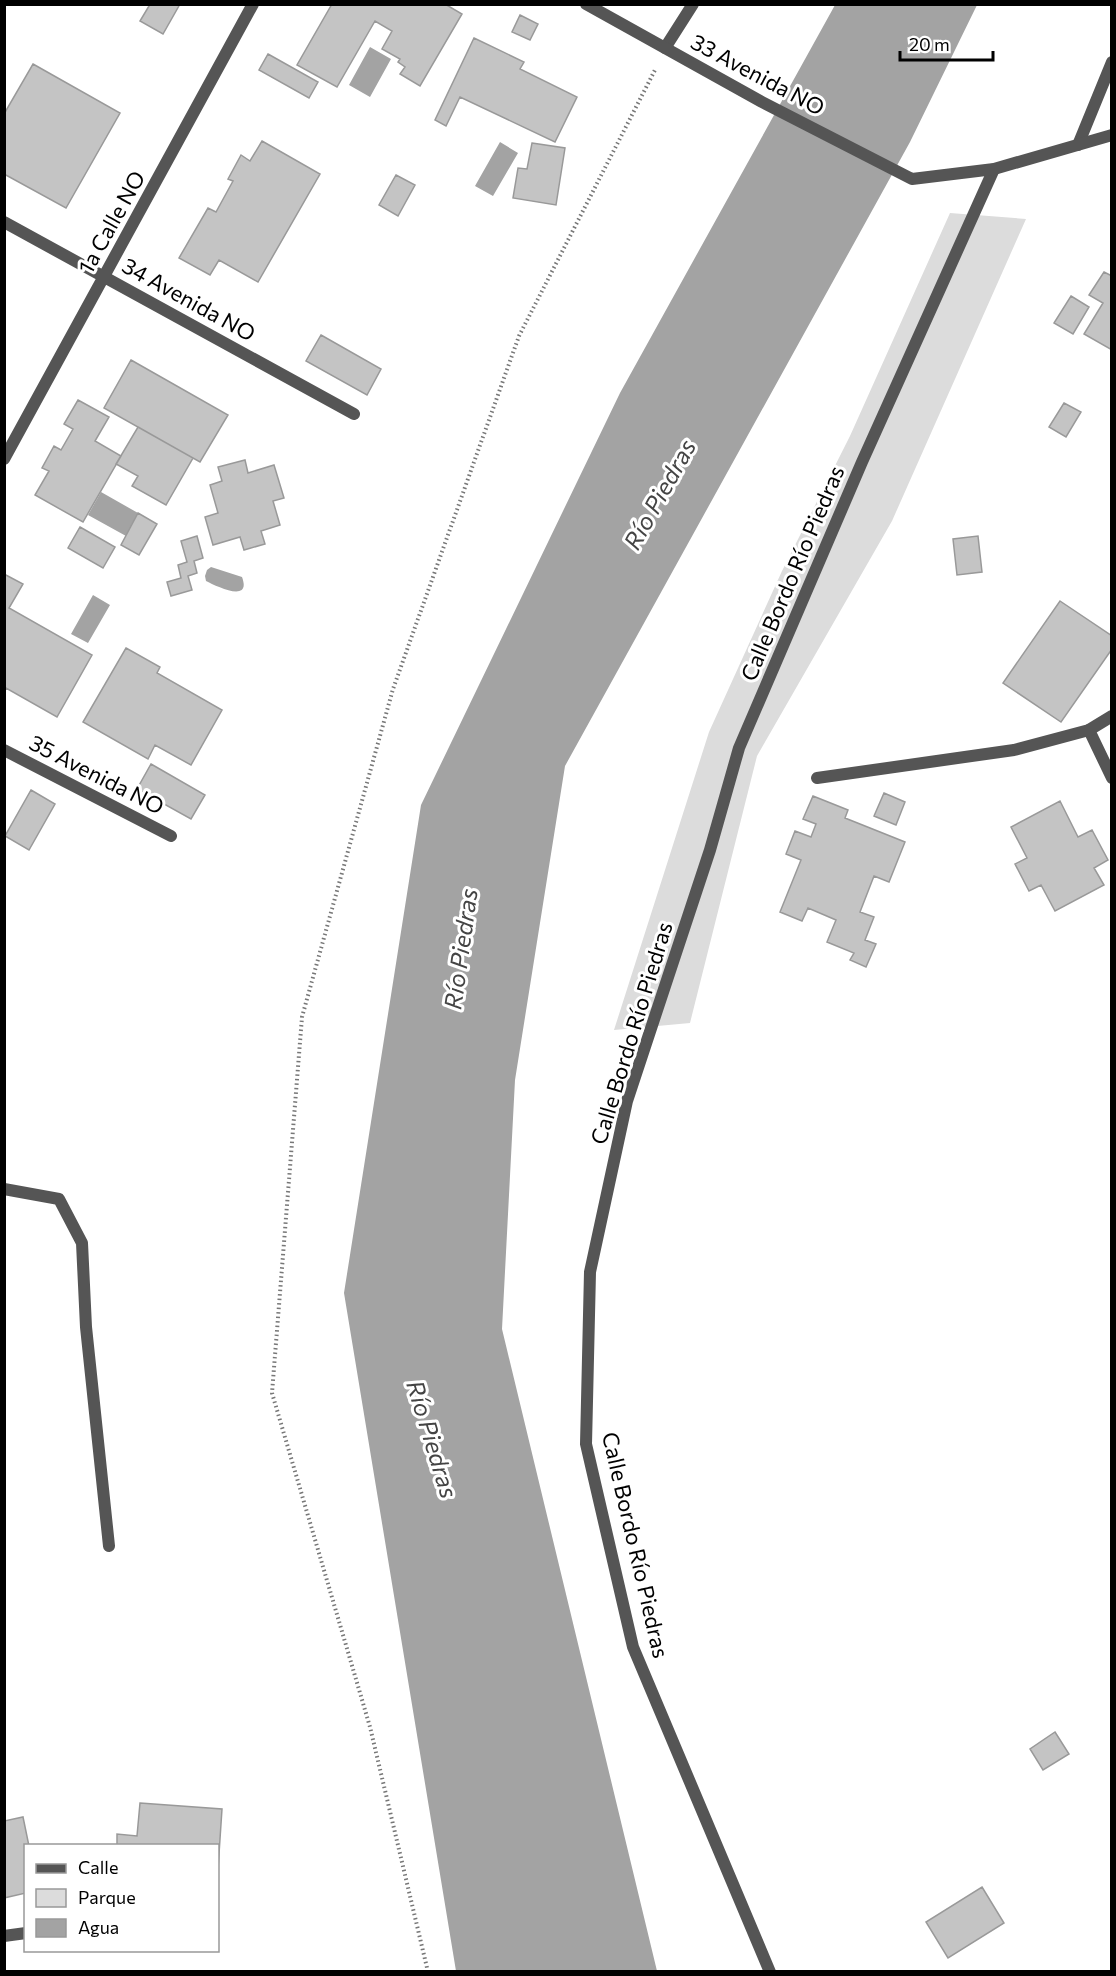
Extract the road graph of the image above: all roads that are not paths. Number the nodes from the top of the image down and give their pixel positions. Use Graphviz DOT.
graph roads {
  1 [pos="254,4"];
  2 [pos="586,4"];
  3 [pos="693,4"];
  4 [pos="665,48"];
  5 [pos="1112,63"];
  6 [pos="1112,135"];
  7 [pos="1078,145"];
  8 [pos="994,168"];
  9 [pos="4,222"];
  10 [pos="105,276"];
  11 [pos="354,414"];
  12 [pos="4,459"];
  13 [pos="1112,716"];
  14 [pos="1089,730"];
  15 [pos="4,750"];
  16 [pos="817,778"];
  17 [pos="1112,778"];
  18 [pos="171,836"];
  19 [pos="4,1189"];
  20 [pos="110,1546"];
  21 [pos="24,1933"];
  22 [pos="4,1936"];
  23 [pos="770,1971"];
  1 -- 10 [label="street, 1a Calle NO"];
  2 -- 4 [label="street, 33 Avenida NO"];
  3 -- 4 [label="street"];
  4 -- 8 [label="street, 33 Avenida NO"];
  5 -- 7 [label="street"];
  6 -- 7 [label="street"];
  7 -- 8 [label="street"];
  8 -- 23 [label="street, Calle Bordo Río Piedras"];
  9 -- 10 [label="street, 34 Avenida NO"];
  10 -- 11 [label="street, 34 Avenida NO"];
  10 -- 12 [label="street, 1a Calle NO"];
  13 -- 14 [label="street"];
  14 -- 16 [label="street"];
  14 -- 17 [label="street"];
  15 -- 18 [label="street, 35 Avenida NO"];
  19 -- 20 [label="street"];
  21 -- 22 [label="street"];
}
